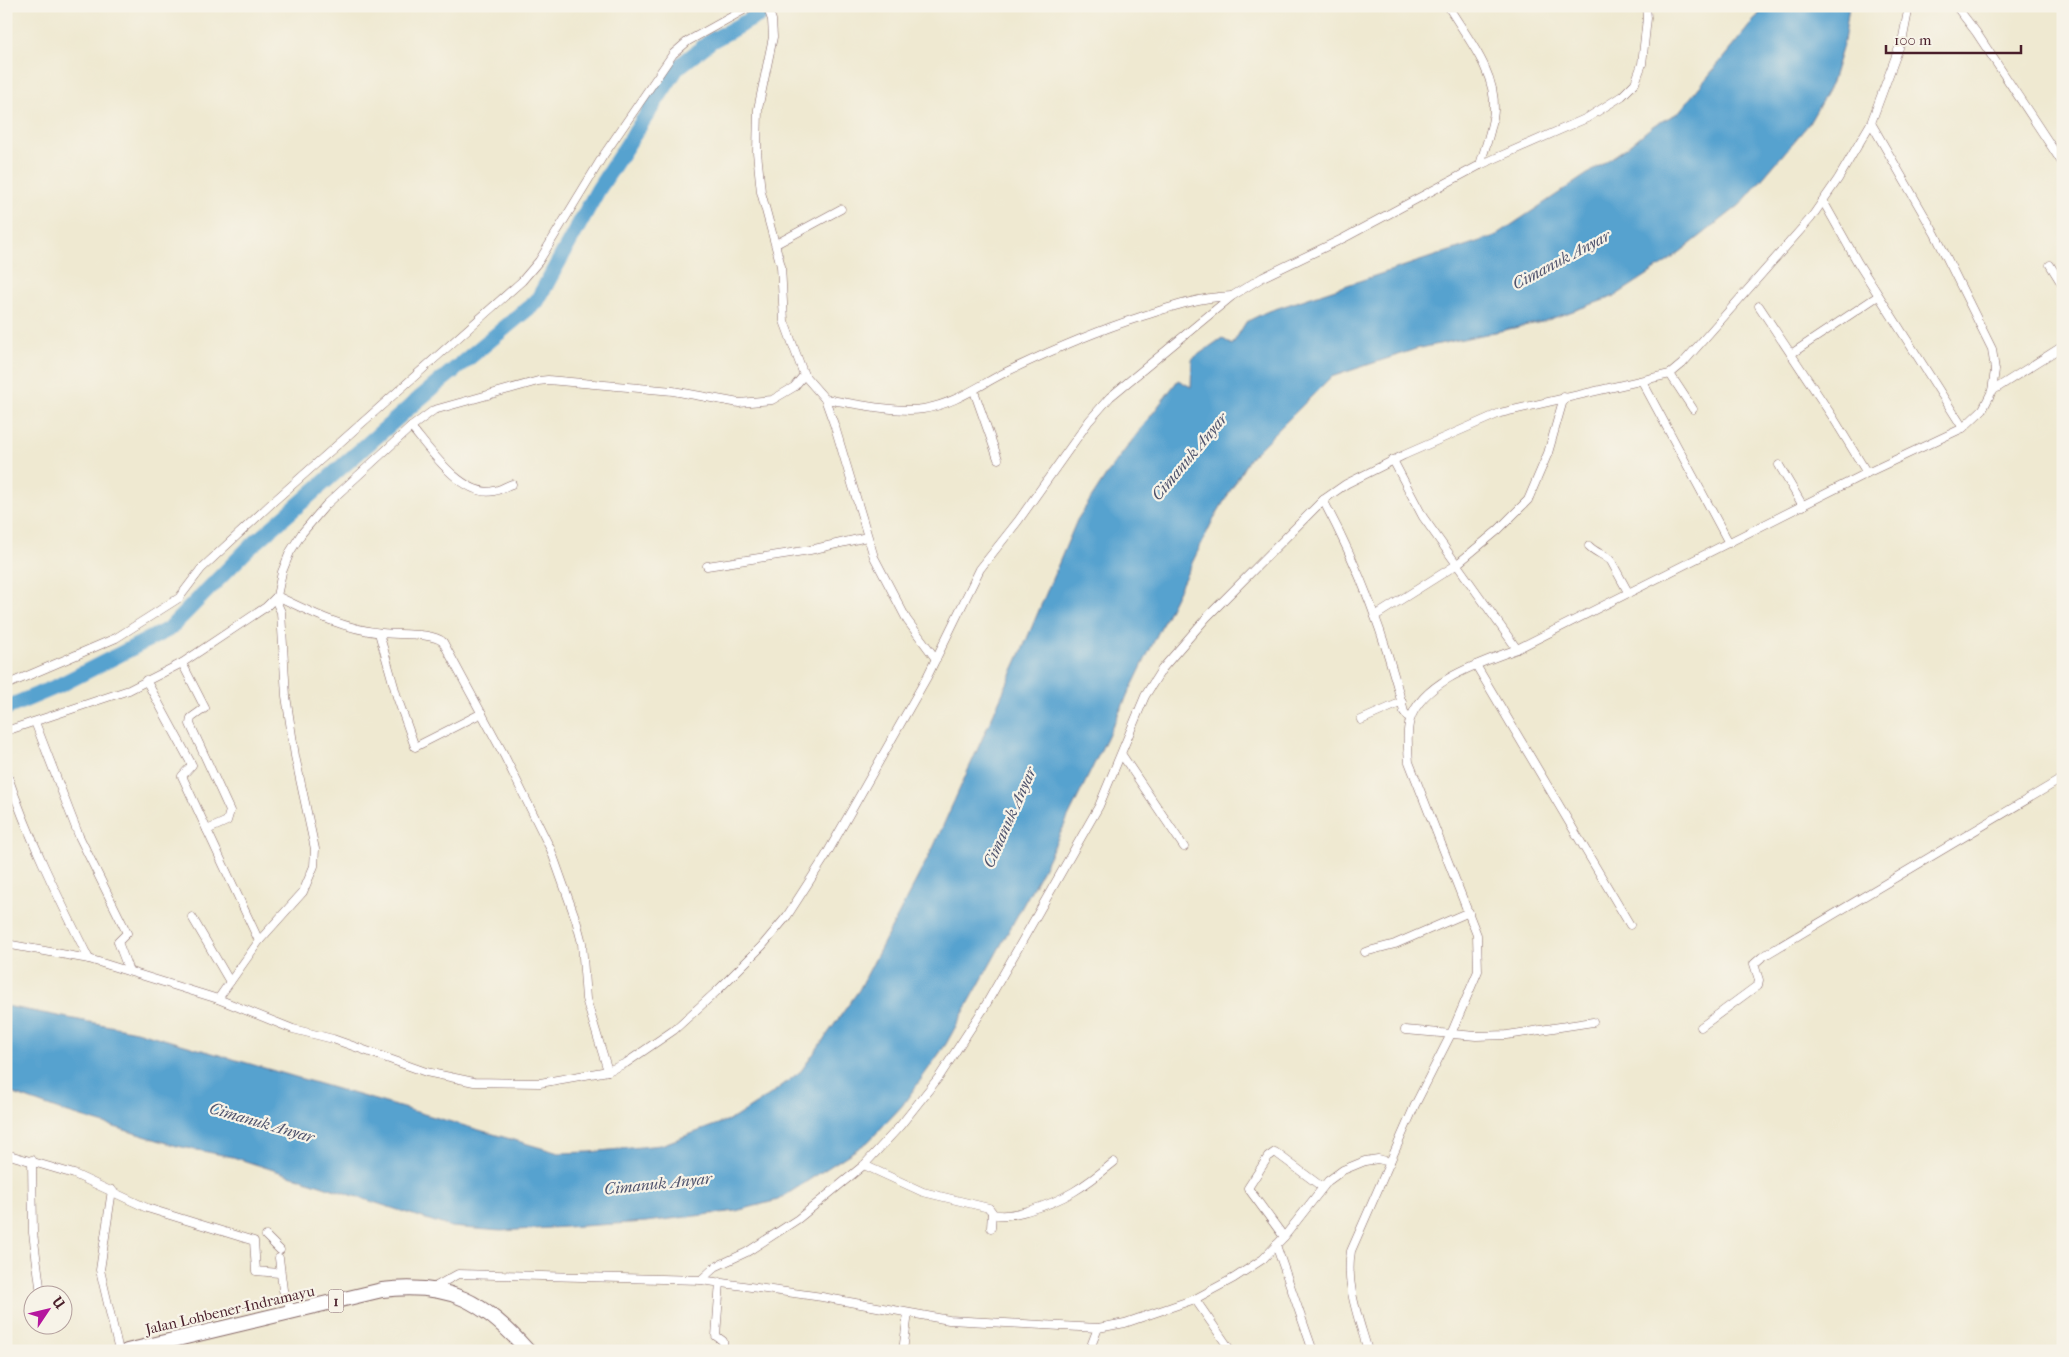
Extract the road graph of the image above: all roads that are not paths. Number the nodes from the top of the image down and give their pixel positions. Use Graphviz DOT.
graph roads {
  1 [pos="751,6"];
  2 [pos="767,6"];
  3 [pos="1448,6"];
  4 [pos="1646,6"];
  5 [pos="1909,6"];
  6 [pos="1956,6"];
  7 [pos="1871,123"];
  8 [pos="2063,164"];
  9 [pos="1480,165"];
  10 [pos="1823,201"];
  11 [pos="841,209"];
  12 [pos="776,244"];
  13 [pos="2050,266"];
  14 [pos="2063,286"];
  15 [pos="1232,296"];
  16 [pos="1878,296"];
  17 [pos="1759,306"];
  18 [pos="2063,346"];
  19 [pos="1791,354"];
  20 [pos="1670,374"];
  21 [pos="804,375"];
  22 [pos="1642,381"];
  23 [pos="1994,389"];
  24 [pos="974,392"];
  25 [pos="1564,397"];
  26 [pos="825,399"];
  27 [pos="1693,408"];
  28 [pos="412,427"];
  29 [pos="1963,428"];
  30 [pos="998,459"];
  31 [pos="1393,460"];
  32 [pos="1780,465"];
  33 [pos="1867,473"];
  34 [pos="512,484"];
  35 [pos="1323,500"];
  36 [pos="1803,506"];
  37 [pos="867,537"];
  38 [pos="1729,543"];
  39 [pos="1589,546"];
  40 [pos="1456,565"];
  41 [pos="707,566"];
  42 [pos="1628,592"];
  43 [pos="276,598"];
  44 [pos="1375,616"];
  45 [pos="379,633"];
  46 [pos="1517,649"];
  47 [pos="936,659"];
  48 [pos="182,663"];
  49 [pos="1479,670"];
  50 [pos="146,680"];
  51 [pos="6,685"];
  52 [pos="1402,702"];
  53 [pos="482,713"];
  54 [pos="1410,719"];
  55 [pos="1361,720"];
  56 [pos="35,722"];
  57 [pos="6,731"];
  58 [pos="1122,755"];
  59 [pos="6,772"];
  60 [pos="2063,778"];
  61 [pos="207,830"];
  62 [pos="1184,847"];
  63 [pos="1469,912"];
  64 [pos="192,917"];
  65 [pos="1630,925"];
  66 [pos="259,941"];
  67 [pos="6,944"];
  68 [pos="1365,952"];
  69 [pos="89,959"];
  70 [pos="129,971"];
  71 [pos="230,982"];
  72 [pos="218,999"];
  73 [pos="1593,1022"];
  74 [pos="1701,1027"];
  75 [pos="1405,1030"];
  76 [pos="1451,1034"];
  77 [pos="608,1071"];
  78 [pos="6,1154"];
  79 [pos="32,1160"];
  80 [pos="1114,1162"];
  81 [pos="1390,1162"];
  82 [pos="864,1165"];
  83 [pos="1322,1188"];
  84 [pos="112,1190"];
  85 [pos="992,1214"];
  86 [pos="991,1228"];
  87 [pos="266,1236"];
  88 [pos="1284,1237"];
  89 [pos="1276,1245"];
  90 [pos="279,1273"];
  91 [pos="702,1280"];
  92 [pos="720,1282"];
  93 [pos="40,1284"];
  94 [pos="431,1288"];
  95 [pos="1194,1299"];
  96 [pos="292,1312"];
  97 [pos="908,1313"];
  98 [pos="1098,1328"];
  99 [pos="119,1351"];
  100 [pos="127,1351"];
  101 [pos="528,1351"];
  102 [pos="724,1351"];
  103 [pos="903,1351"];
  104 [pos="1089,1351"];
  105 [pos="1231,1351"];
  106 [pos="1313,1351"];
  107 [pos="1368,1351"];
  1 -- 51 [label="street"];
  2 -- 12 [label="street"];
  3 -- 9 [label="street"];
  4 -- 9 [label="street"];
  5 -- 7 [label="street"];
  6 -- 8 [label="street"];
  7 -- 10 [label="street"];
  7 -- 23 [label="street"];
  9 -- 15 [label="street"];
  10 -- 16 [label="street"];
  10 -- 20 [label="street"];
  11 -- 12 [label="street"];
  12 -- 21 [label="street"];
  13 -- 14 [label="street"];
  15 -- 24 [label="street"];
  15 -- 47 [label="street"];
  16 -- 19 [label="street"];
  16 -- 29 [label="street"];
  17 -- 19 [label="street"];
  18 -- 23 [label="street"];
  19 -- 33 [label="street"];
  20 -- 22 [label="street"];
  20 -- 27 [label="street"];
  21 -- 26 [label="street"];
  21 -- 28 [label="street"];
  22 -- 25 [label="street"];
  22 -- 38 [label="street"];
  23 -- 29 [label="street"];
  24 -- 26 [label="street"];
  24 -- 30 [label="street"];
  25 -- 31 [label="street"];
  25 -- 40 [label="street"];
  26 -- 37 [label="street"];
  28 -- 34 [label="street"];
  28 -- 43 [label="street"];
  29 -- 33 [label="street"];
  31 -- 35 [label="street"];
  31 -- 40 [label="street"];
  32 -- 36 [label="street"];
  33 -- 36 [label="street"];
  35 -- 44 [label="street"];
  35 -- 58 [label="street"];
  36 -- 38 [label="street"];
  37 -- 41 [label="street"];
  37 -- 47 [label="street"];
  38 -- 42 [label="street"];
  39 -- 42 [label="street"];
  40 -- 44 [label="street"];
  40 -- 46 [label="street"];
  42 -- 46 [label="street"];
  43 -- 45 [label="street"];
  43 -- 48 [label="street"];
  43 -- 66 [label="street"];
  44 -- 52 [label="street"];
  45 -- 53 [label="street"];
  45 -- 53 [label="street"];
  46 -- 49 [label="street"];
  47 -- 77 [label="street"];
  48 -- 50 [label="street"];
  48 -- 61 [label="street"];
  49 -- 54 [label="street"];
  49 -- 65 [label="street"];
  50 -- 56 [label="street"];
  50 -- 61 [label="street"];
  52 -- 54 [label="street"];
  52 -- 55 [label="street"];
  53 -- 77 [label="street"];
  54 -- 63 [label="street"];
  56 -- 57 [label="street"];
  56 -- 70 [label="street"];
  58 -- 62 [label="street"];
  58 -- 82 [label="street"];
  59 -- 69 [label="street"];
  60 -- 74 [label="street"];
  61 -- 66 [label="street"];
  63 -- 68 [label="street"];
  63 -- 76 [label="street"];
  64 -- 71 [label="street"];
  66 -- 71 [label="street"];
  67 -- 69 [label="street"];
  69 -- 70 [label="street"];
  70 -- 72 [label="street"];
  71 -- 72 [label="street"];
  72 -- 77 [label="street"];
  73 -- 76 [label="street"];
  75 -- 76 [label="street"];
  76 -- 81 [label="street"];
  78 -- 79 [label="street"];
  79 -- 84 [label="street"];
  79 -- 93 [label="street"];
  80 -- 85 [label="street"];
  81 -- 83 [label="street"];
  81 -- 107 [label="street"];
  82 -- 85 [label="street"];
  82 -- 91 [label="street"];
  83 -- 88 [label="street"];
  83 -- 88 [label="street"];
  84 -- 90 [label="street"];
  84 -- 99 [label="street"];
  85 -- 86 [label="street"];
  87 -- 90 [label="street"];
  88 -- 89 [label="street"];
  89 -- 95 [label="street"];
  89 -- 106 [label="street"];
  90 -- 96 [label="street"];
  91 -- 92 [label="street"];
  91 -- 94 [label="street"];
  92 -- 97 [label="street"];
  92 -- 102 [label="street"];
  94 -- 96 [label="highway, Jalan Lohbener-Indramayu / 1"];
  94 -- 101 [label="highway, Jalan Lohbener-Indramayu / 1"];
  95 -- 98 [label="street"];
  95 -- 105 [label="street"];
  96 -- 100 [label="highway, Jalan Lohbener-Indramayu / 1"];
  97 -- 98 [label="street"];
  97 -- 103 [label="street"];
  98 -- 104 [label="street"];
}
